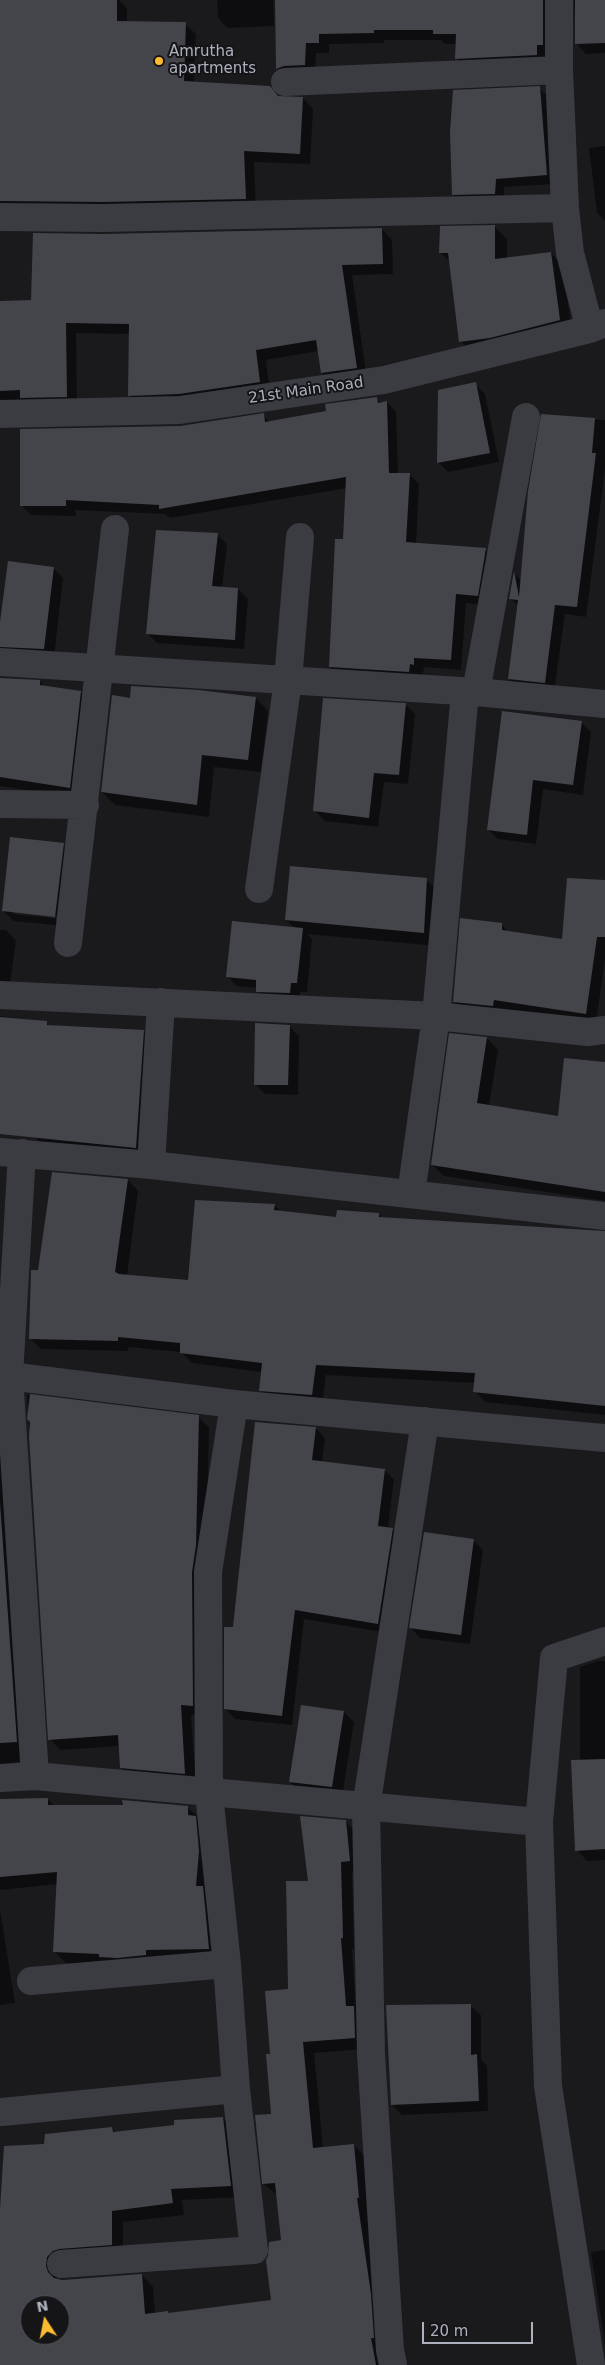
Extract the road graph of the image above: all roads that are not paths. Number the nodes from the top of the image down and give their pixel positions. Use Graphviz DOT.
graph roads {
  1 [pos="559,0"];
  2 [pos="559,70"];
  3 [pos="285,82"];
  4 [pos="565,208"];
  5 [pos="0,217"];
  6 [pos="598,326"];
  7 [pos="0,414"];
  8 [pos="526,417"];
  9 [pos="115,528"];
  10 [pos="300,537"];
  11 [pos="0,662"];
  12 [pos="98,668"];
  13 [pos="288,680"];
  14 [pos="471,692"];
  15 [pos="605,704"];
  16 [pos="0,804"];
  17 [pos="85,805"];
  18 [pos="259,889"];
  19 [pos="68,943"];
  20 [pos="0,995"];
  21 [pos="161,1002"];
  22 [pos="436,1016"];
  23 [pos="605,1030"];
  24 [pos="11,1153"];
  25 [pos="151,1165"];
  26 [pos="411,1194"];
  27 [pos="605,1216"];
  28 [pos="9,1376"];
  29 [pos="234,1404"];
  30 [pos="424,1421"];
  31 [pos="605,1438"];
  32 [pos="605,1641"];
  33 [pos="35,1776"];
  34 [pos="0,1778"];
  35 [pos="209,1794"];
  36 [pos="366,1808"];
  37 [pos="539,1822"];
  38 [pos="227,1964"];
  39 [pos="31,1981"];
  40 [pos="236,2089"];
  41 [pos="2,2112"];
  42 [pos="61,2264"];
  43 [pos="392,2365"];
  44 [pos="591,2365"];
  1 -- 2 [label="street"];
  2 -- 3 [label="street"];
  2 -- 4 [label="street"];
  4 -- 5 [label="street"];
  4 -- 6 [label="street"];
  6 -- 7 [label="street, 21st Main Road"];
  8 -- 14 [label="street"];
  9 -- 12 [label="street"];
  10 -- 13 [label="street"];
  11 -- 12 [label="street"];
  12 -- 13 [label="street"];
  12 -- 17 [label="street"];
  13 -- 14 [label="street"];
  13 -- 18 [label="street"];
  14 -- 15 [label="street"];
  14 -- 22 [label="street"];
  16 -- 17 [label="street"];
  17 -- 19 [label="street"];
  20 -- 21 [label="street"];
  21 -- 22 [label="street"];
  21 -- 25 [label="street"];
  22 -- 23 [label="street"];
  22 -- 26 [label="street"];
  24 -- 25 [label="street"];
  24 -- 28 [label="street"];
  25 -- 26 [label="street"];
  26 -- 27 [label="street"];
  28 -- 29 [label="street"];
  28 -- 33 [label="street"];
  29 -- 30 [label="street"];
  29 -- 35 [label="street"];
  30 -- 31 [label="street"];
  30 -- 36 [label="street"];
  32 -- 37 [label="street"];
  33 -- 34 [label="street"];
  33 -- 35 [label="street"];
  35 -- 36 [label="street"];
  35 -- 38 [label="street"];
  36 -- 37 [label="street"];
  36 -- 43 [label="street"];
  37 -- 44 [label="street"];
  38 -- 39 [label="street"];
  38 -- 40 [label="street"];
  40 -- 41 [label="street"];
  40 -- 42 [label="street"];
}
